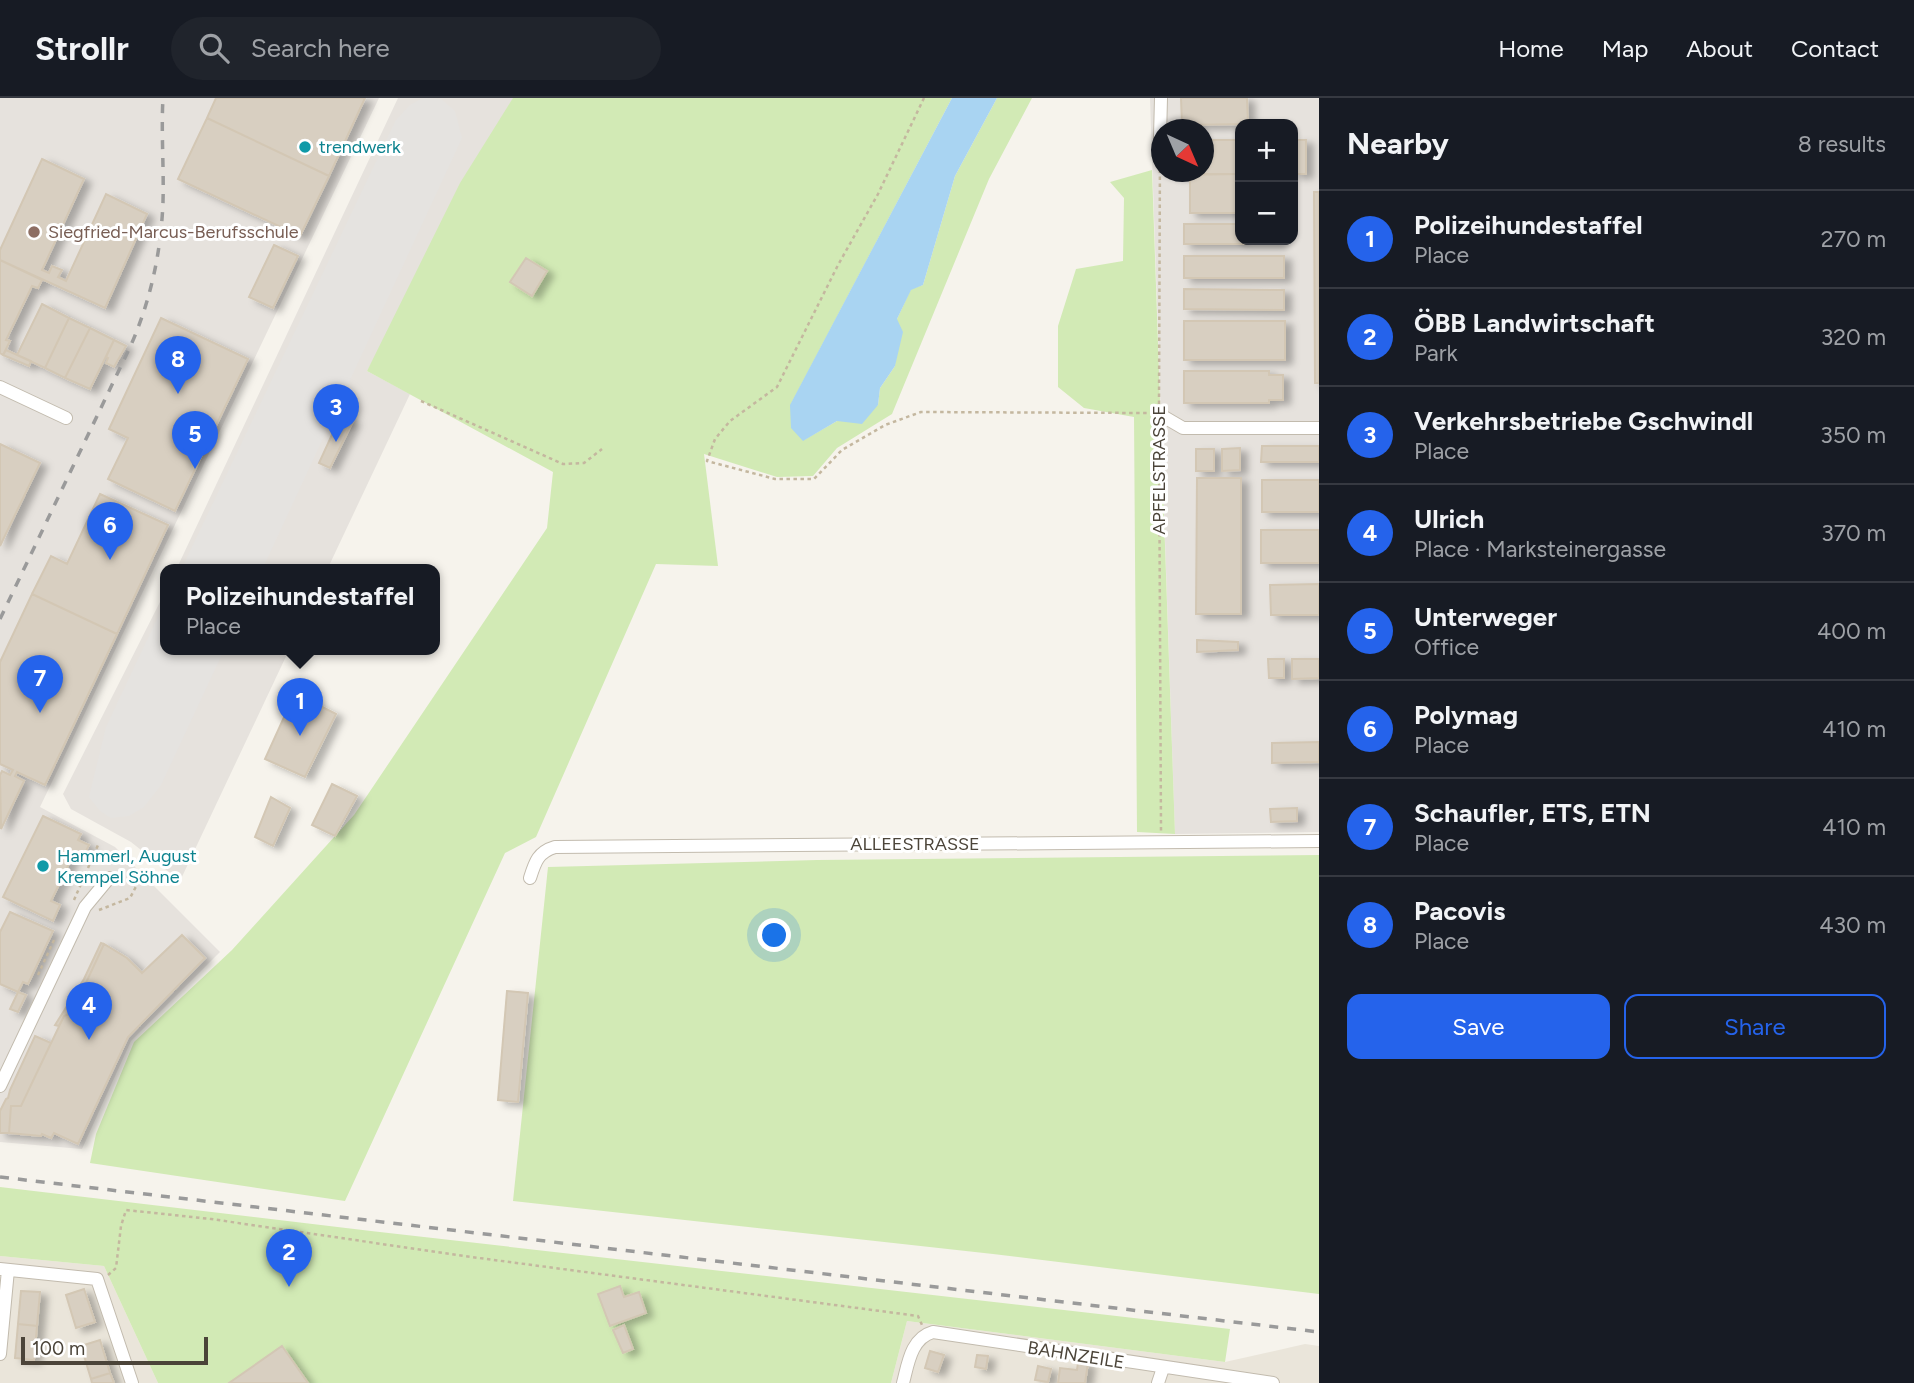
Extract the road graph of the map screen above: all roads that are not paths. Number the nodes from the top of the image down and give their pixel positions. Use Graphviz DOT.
graph roads {
  1 [pos="1161,98"];
  2 [pos="1160,119"];
  3 [pos="0,387"];
  4 [pos="1159,414"];
  5 [pos="66,418"];
  6 [pos="1319,428"];
  7 [pos="1319,841"];
  8 [pos="109,878"];
  9 [pos="530,878"];
  10 [pos="0,1086"];
  11 [pos="4,1269"];
  12 [pos="0,1354"];
  13 [pos="1163,1368"];
  14 [pos="132,1383"];
  15 [pos="903,1383"];
  16 [pos="1158,1383"];
  17 [pos="1273,1383"];
  1 -- 2 [label="street"];
  3 -- 5 [label="street"];
  4 -- 6 [label="street"];
  7 -- 9 [label="street, ALLEESTRASSE"];
  8 -- 10 [label="street"];
  11 -- 12 [label="street"];
  11 -- 14 [label="street"];
  13 -- 15 [label="street, BAHNZEILE"];
  13 -- 16 [label="street"];
  13 -- 17 [label="street, BAHNZEILE"];
}
